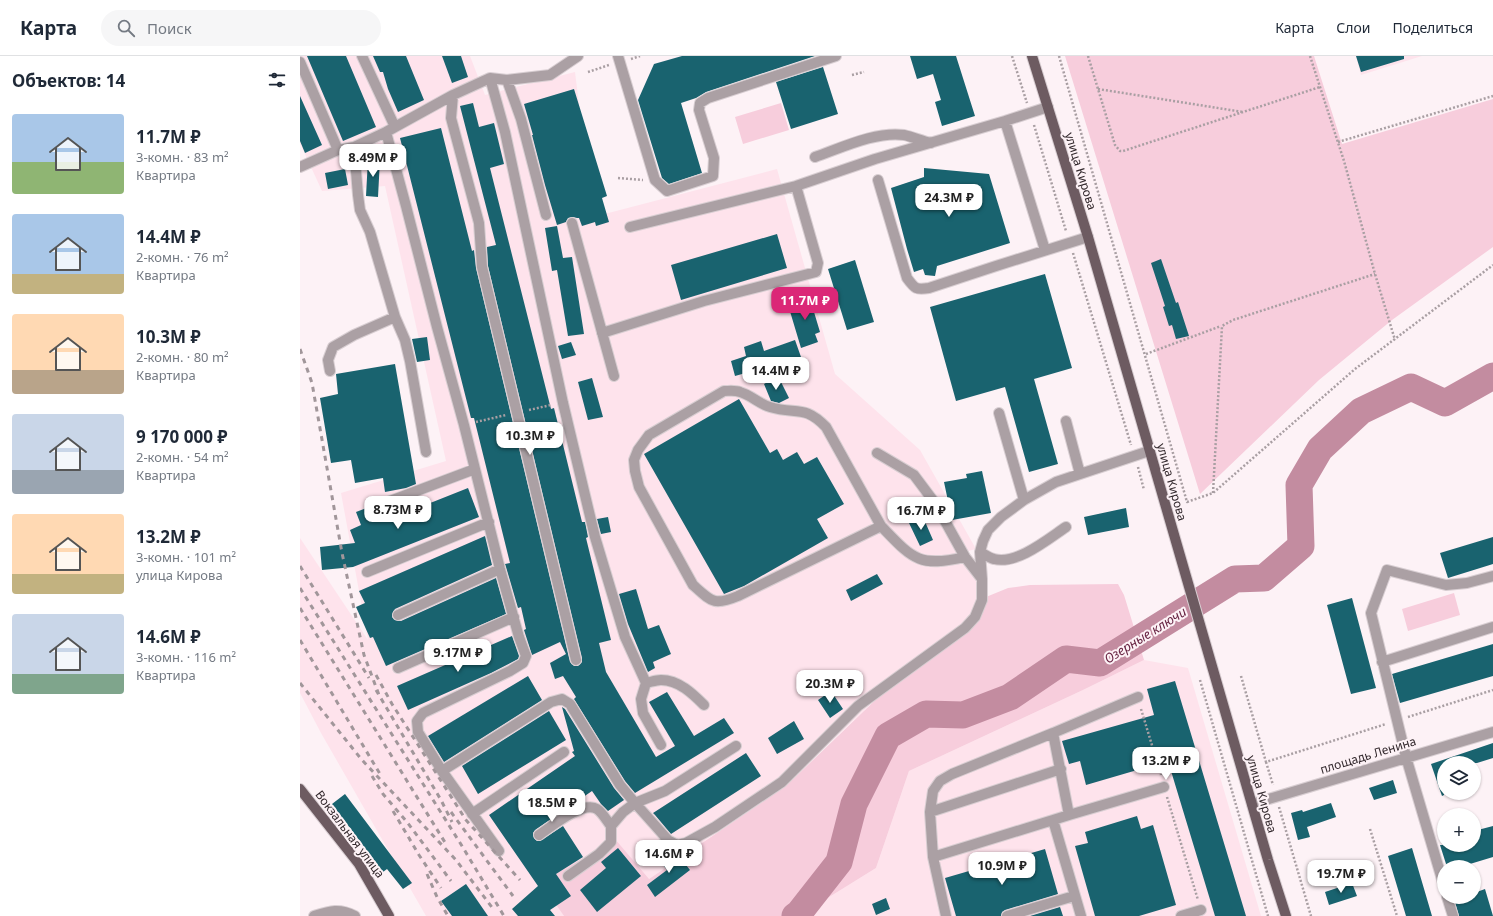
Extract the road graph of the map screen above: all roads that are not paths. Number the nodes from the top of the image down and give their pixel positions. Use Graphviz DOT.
graph roads {
  1 [pos="362,56"];
  2 [pos="578,56"];
  3 [pos="618,56"];
  4 [pos="836,56"];
  5 [pos="1032,56"];
  6 [pos="300,62"];
  7 [pos="490,78"];
  8 [pos="507,80"];
  9 [pos="453,95"];
  10 [pos="1048,106"];
  11 [pos="1005,121"];
  12 [pos="395,127"];
  13 [pos="386,132"];
  14 [pos="931,143"];
  15 [pos="354,147"];
  16 [pos="338,150"];
  17 [pos="815,157"];
  18 [pos="300,167"];
  19 [pos="878,180"];
  20 [pos="796,186"];
  21 [pos="546,215"];
  22 [pos="572,223"];
  23 [pos="630,227"];
  24 [pos="1088,237"];
  25 [pos="1045,250"];
  26 [pos="395,318"];
  27 [pos="602,333"];
  28 [pos="330,370"];
  29 [pos="614,376"];
  30 [pos="999,413"];
  31 [pos="1066,421"];
  32 [pos="1149,451"];
  33 [pos="426,452"];
  34 [pos="877,453"];
  35 [pos="474,469"];
  36 [pos="1080,474"];
  37 [pos="1024,500"];
  38 [pos="390,501"];
  39 [pos="489,522"];
  40 [pos="881,526"];
  41 [pos="1066,527"];
  42 [pos="980,552"];
  43 [pos="965,557"];
  44 [pos="500,569"];
  45 [pos="367,572"];
  46 [pos="1493,576"];
  47 [pos="982,579"];
  48 [pos="398,615"];
  49 [pos="514,617"];
  50 [pos="1493,627"];
  51 [pos="576,660"];
  52 [pos="1382,662"];
  53 [pos="398,668"];
  54 [pos="646,683"];
  55 [pos="1138,697"];
  56 [pos="704,705"];
  57 [pos="1053,732"];
  58 [pos="1493,732"];
  59 [pos="661,746"];
  60 [pos="736,746"];
  61 [pos="564,752"];
  62 [pos="1406,757"];
  63 [pos="1061,769"];
  64 [pos="442,771"];
  65 [pos="1164,787"];
  66 [pos="300,789"];
  67 [pos="635,804"];
  68 [pos="1252,804"];
  69 [pos="930,812"];
  70 [pos="472,814"];
  71 [pos="1069,815"];
  72 [pos="1053,820"];
  73 [pos="611,826"];
  74 [pos="539,835"];
  75 [pos="668,840"];
  76 [pos="499,851"];
  77 [pos="933,857"];
  78 [pos="643,860"];
  79 [pos="1437,862"];
  80 [pos="568,876"];
  81 [pos="1074,896"];
  82 [pos="1449,904"];
  83 [pos="1201,910"];
  84 [pos="314,916"];
  85 [pos="355,916"];
  86 [pos="389,916"];
  87 [pos="946,916"];
  88 [pos="1007,916"];
  89 [pos="1081,916"];
  90 [pos="1181,916"];
  91 [pos="1286,916"];
  92 [pos="1453,916"];
  1 -- 12 [label="street"];
  2 -- 8 [label="street"];
  3 -- 4 [label="street"];
  5 -- 10 [label="main road, улица Кирова"];
  6 -- 16 [label="street"];
  7 -- 8 [label="street"];
  7 -- 9 [label="street"];
  7 -- 54 [label="street"];
  8 -- 21 [label="street"];
  9 -- 12 [label="street"];
  9 -- 51 [label="street"];
  10 -- 11 [label="street"];
  10 -- 24 [label="main road, улица Кирова"];
  11 -- 14 [label="street"];
  11 -- 25 [label="street"];
  12 -- 13 [label="street"];
  13 -- 15 [label="street"];
  13 -- 35 [label="street"];
  14 -- 17 [label="street"];
  14 -- 20 [label="street"];
  15 -- 16 [label="street"];
  15 -- 26 [label="street"];
  16 -- 18 [label="street"];
  19 -- 25 [label="street"];
  20 -- 23 [label="street"];
  20 -- 27 [label="street"];
  22 -- 27 [label="street"];
  24 -- 25 [label="street"];
  24 -- 32 [label="main road, улица Кирова"];
  26 -- 28 [label="street"];
  26 -- 33 [label="street"];
  27 -- 29 [label="street"];
  30 -- 37 [label="street"];
  31 -- 36 [label="street"];
  32 -- 36 [label="street"];
  32 -- 68 [label="main road, улица Кирова"];
  34 -- 43 [label="street"];
  35 -- 38 [label="street"];
  35 -- 39 [label="street"];
  36 -- 37 [label="street"];
  37 -- 42 [label="street"];
  39 -- 44 [label="street"];
  39 -- 45 [label="street"];
  40 -- 40 [label="street"];
  40 -- 43 [label="street"];
  41 -- 42 [label="street"];
  42 -- 47 [label="street"];
  43 -- 47 [label="street"];
  44 -- 48 [label="street"];
  44 -- 49 [label="street"];
  46 -- 52 [label="street"];
  47 -- 75 [label="street"];
  49 -- 53 [label="street"];
  49 -- 64 [label="street"];
  50 -- 52 [label="street"];
  52 -- 62 [label="street"];
  54 -- 56 [label="street"];
  54 -- 59 [label="street"];
  55 -- 57 [label="street"];
  57 -- 63 [label="street"];
  57 -- 69 [label="street"];
  58 -- 62 [label="street, площадь Ленина"];
  60 -- 67 [label="street"];
  61 -- 70 [label="street"];
  62 -- 68 [label="street, площадь Ленина"];
  62 -- 79 [label="street"];
  63 -- 69 [label="street"];
  63 -- 71 [label="street"];
  64 -- 67 [label="street"];
  64 -- 70 [label="street"];
  65 -- 71 [label="street"];
  66 -- 86 [label="main road, Вокзальная улица"];
  67 -- 73 [label="street"];
  67 -- 75 [label="street"];
  68 -- 91 [label="main road, улица Кирова"];
  69 -- 77 [label="street"];
  70 -- 76 [label="street"];
  71 -- 72 [label="street"];
  72 -- 77 [label="street"];
  72 -- 81 [label="street"];
  73 -- 74 [label="street"];
  73 -- 80 [label="street"];
  75 -- 78 [label="street"];
  77 -- 87 [label="street"];
  81 -- 88 [label="street"];
  81 -- 89 [label="street"];
  82 -- 92 [label="street"];
  83 -- 90 [label="street"];
  84 -- 85 [label="street"];
}
